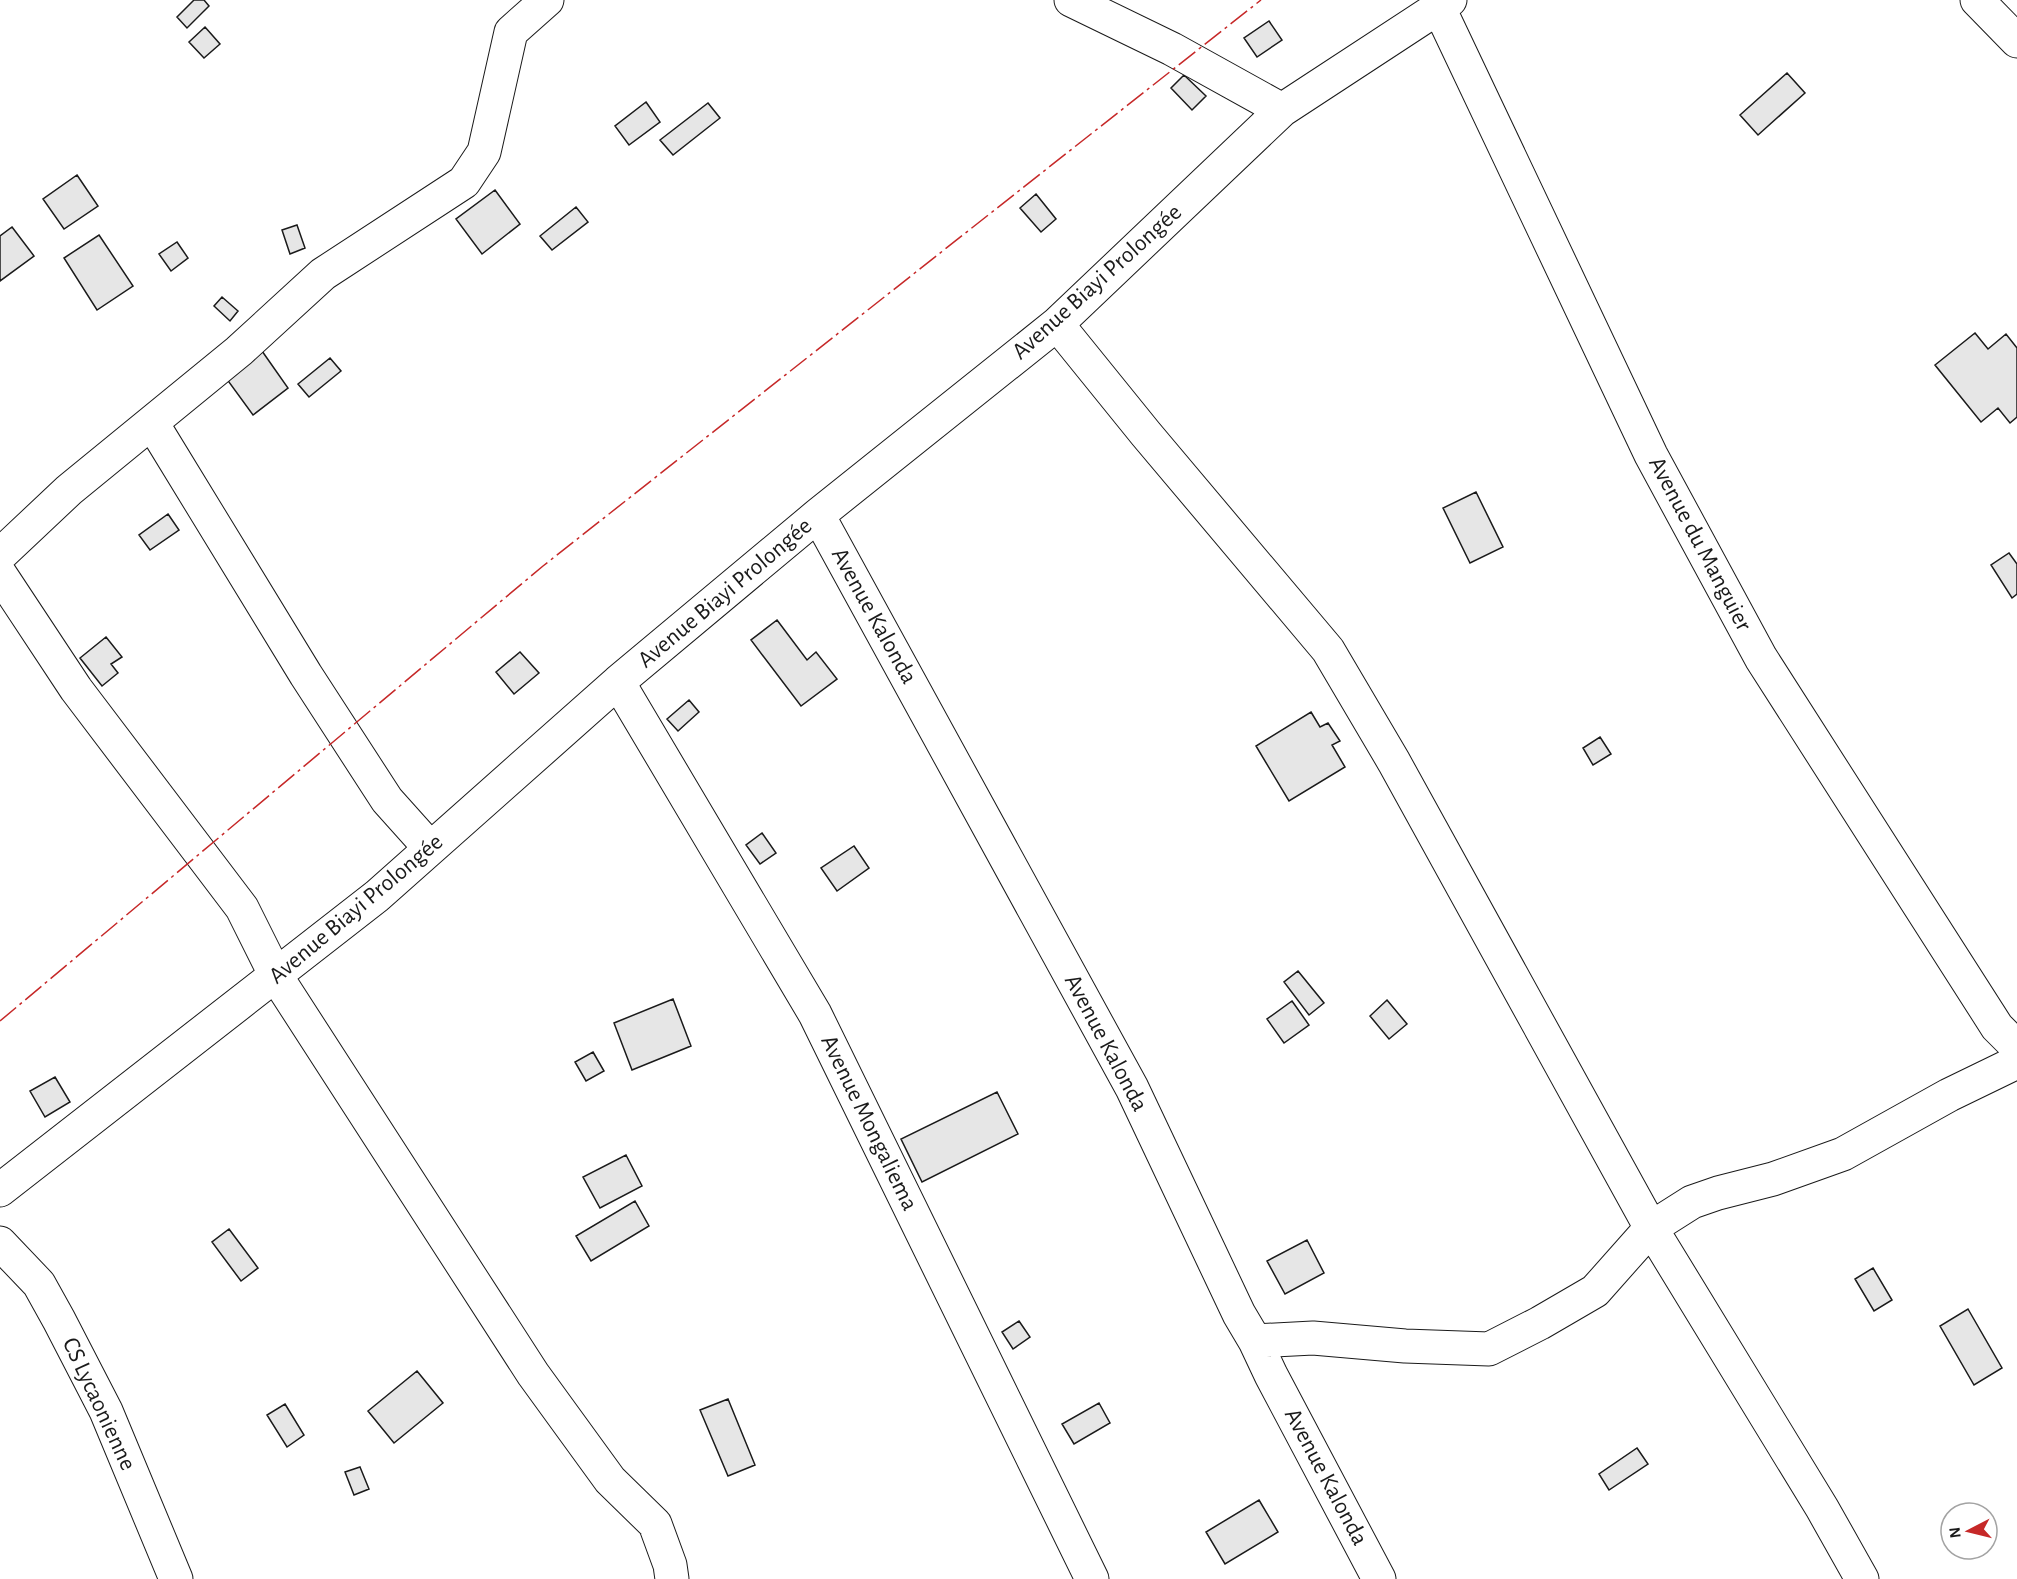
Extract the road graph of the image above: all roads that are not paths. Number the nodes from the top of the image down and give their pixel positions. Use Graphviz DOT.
graph roads {
  1 [pos="547,0"];
  2 [pos="1071,0"];
  3 [pos="1977,0"];
  4 [pos="1445,4"];
  5 [pos="2017,41"];
  6 [pos="1282,110"];
  7 [pos="1057,324"];
  8 [pos="152,423"];
  9 [pos="818,515"];
  10 [pos="0,555"];
  11 [pos="0,574"];
  12 [pos="618,682"];
  13 [pos="430,848"];
  14 [pos="276,976"];
  15 [pos="2017,1047"];
  16 [pos="2017,1062"];
  17 [pos="0,1190"];
  18 [pos="1651,1228"];
  19 [pos="0,1243"];
  20 [pos="1256,1341"];
  21 [pos="176,1579"];
  22 [pos="672,1579"];
  23 [pos="1092,1579"];
  24 [pos="1379,1579"];
  25 [pos="1862,1579"];
  1 -- 8 [label="street"];
  2 -- 6 [label="street"];
  3 -- 5 [label="street"];
  4 -- 6 [label="street, Avenue Biayi Prolongée"];
  4 -- 15 [label="street, Avenue du Manguier"];
  6 -- 7 [label="street, Avenue Biayi Prolongée"];
  7 -- 9 [label="street, Avenue Biayi Prolongée"];
  7 -- 18 [label="street"];
  8 -- 10 [label="street"];
  8 -- 13 [label="street"];
  9 -- 12 [label="street, Avenue Biayi Prolongée"];
  9 -- 20 [label="street, Avenue Kalonda"];
  11 -- 14 [label="street"];
  12 -- 13 [label="street, Avenue Biayi Prolongée"];
  12 -- 23 [label="street, Avenue Mongaliema"];
  13 -- 14 [label="street, Avenue Biayi Prolongée"];
  14 -- 17 [label="street, Avenue Biayi Prolongée"];
  14 -- 22 [label="street"];
  16 -- 18 [label="street"];
  18 -- 20 [label="street"];
  18 -- 25 [label="street"];
  19 -- 21 [label="street, CS Lycaonienne"];
  20 -- 24 [label="street, Avenue Kalonda"];
}
